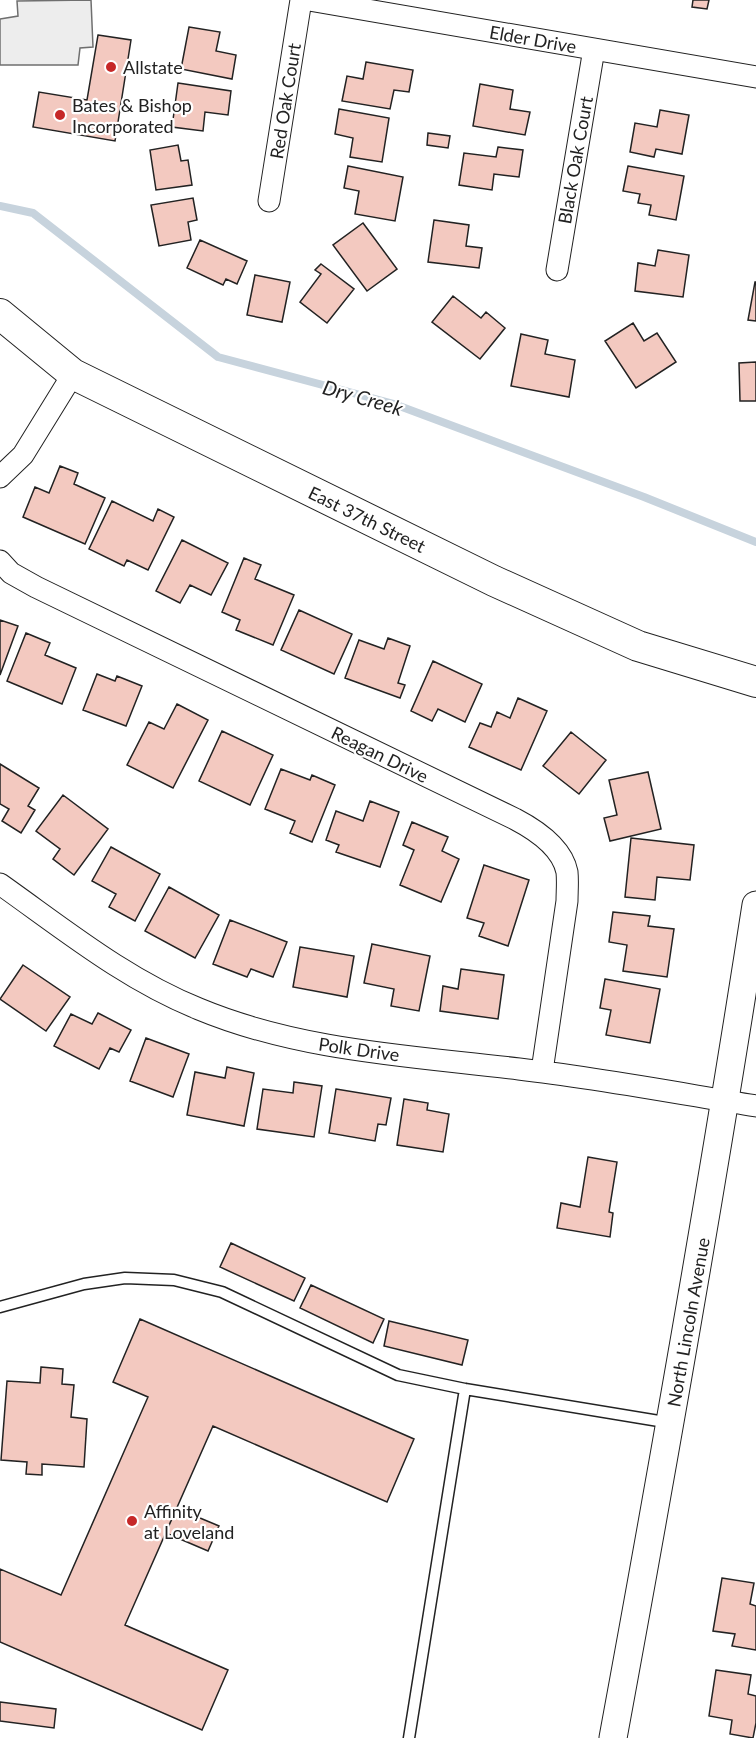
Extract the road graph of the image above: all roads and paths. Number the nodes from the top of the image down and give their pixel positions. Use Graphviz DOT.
graph roads {
  1 [pos="301,0"];
  2 [pos="320,1"];
  3 [pos="594,49"];
  4 [pos="756,77"];
  5 [pos="268,201"];
  6 [pos="556,270"];
  7 [pos="0,314"];
  8 [pos="73,374"];
  9 [pos="0,477"];
  10 [pos="0,561"];
  11 [pos="756,682"];
  12 [pos="0,884"];
  13 [pos="756,904"];
  14 [pos="542,1071"];
  15 [pos="726,1101"];
  16 [pos="756,1106"];
  17 [pos="0,1307"];
  18 [pos="465,1389"];
  19 [pos="671,1423"];
  20 [pos="409,1738"];
  21 [pos="612,1738"];
  1 -- 5 [label="street, Red Oak Court"];
  2 -- 3 [label="street, Elder Drive"];
  3 -- 4 [label="street, Elder Drive"];
  3 -- 6 [label="street, Black Oak Court"];
  7 -- 8 [label="main road, East 37th Street"];
  8 -- 9 [label="street"];
  8 -- 11 [label="main road, East 37th Street"];
  10 -- 14 [label="street, Reagan Drive"];
  12 -- 14 [label="street, Polk Drive"];
  13 -- 15 [label="street, North Lincoln Avenue"];
  14 -- 15 [label="street, Polk Drive"];
  15 -- 16 [label="street, Polk Drive"];
  15 -- 19 [label="street, North Lincoln Avenue"];
  17 -- 18 [label="lane"];
  18 -- 19 [label="lane"];
  18 -- 20 [label="lane"];
  19 -- 21 [label="street, North Lincoln Avenue"];
}
